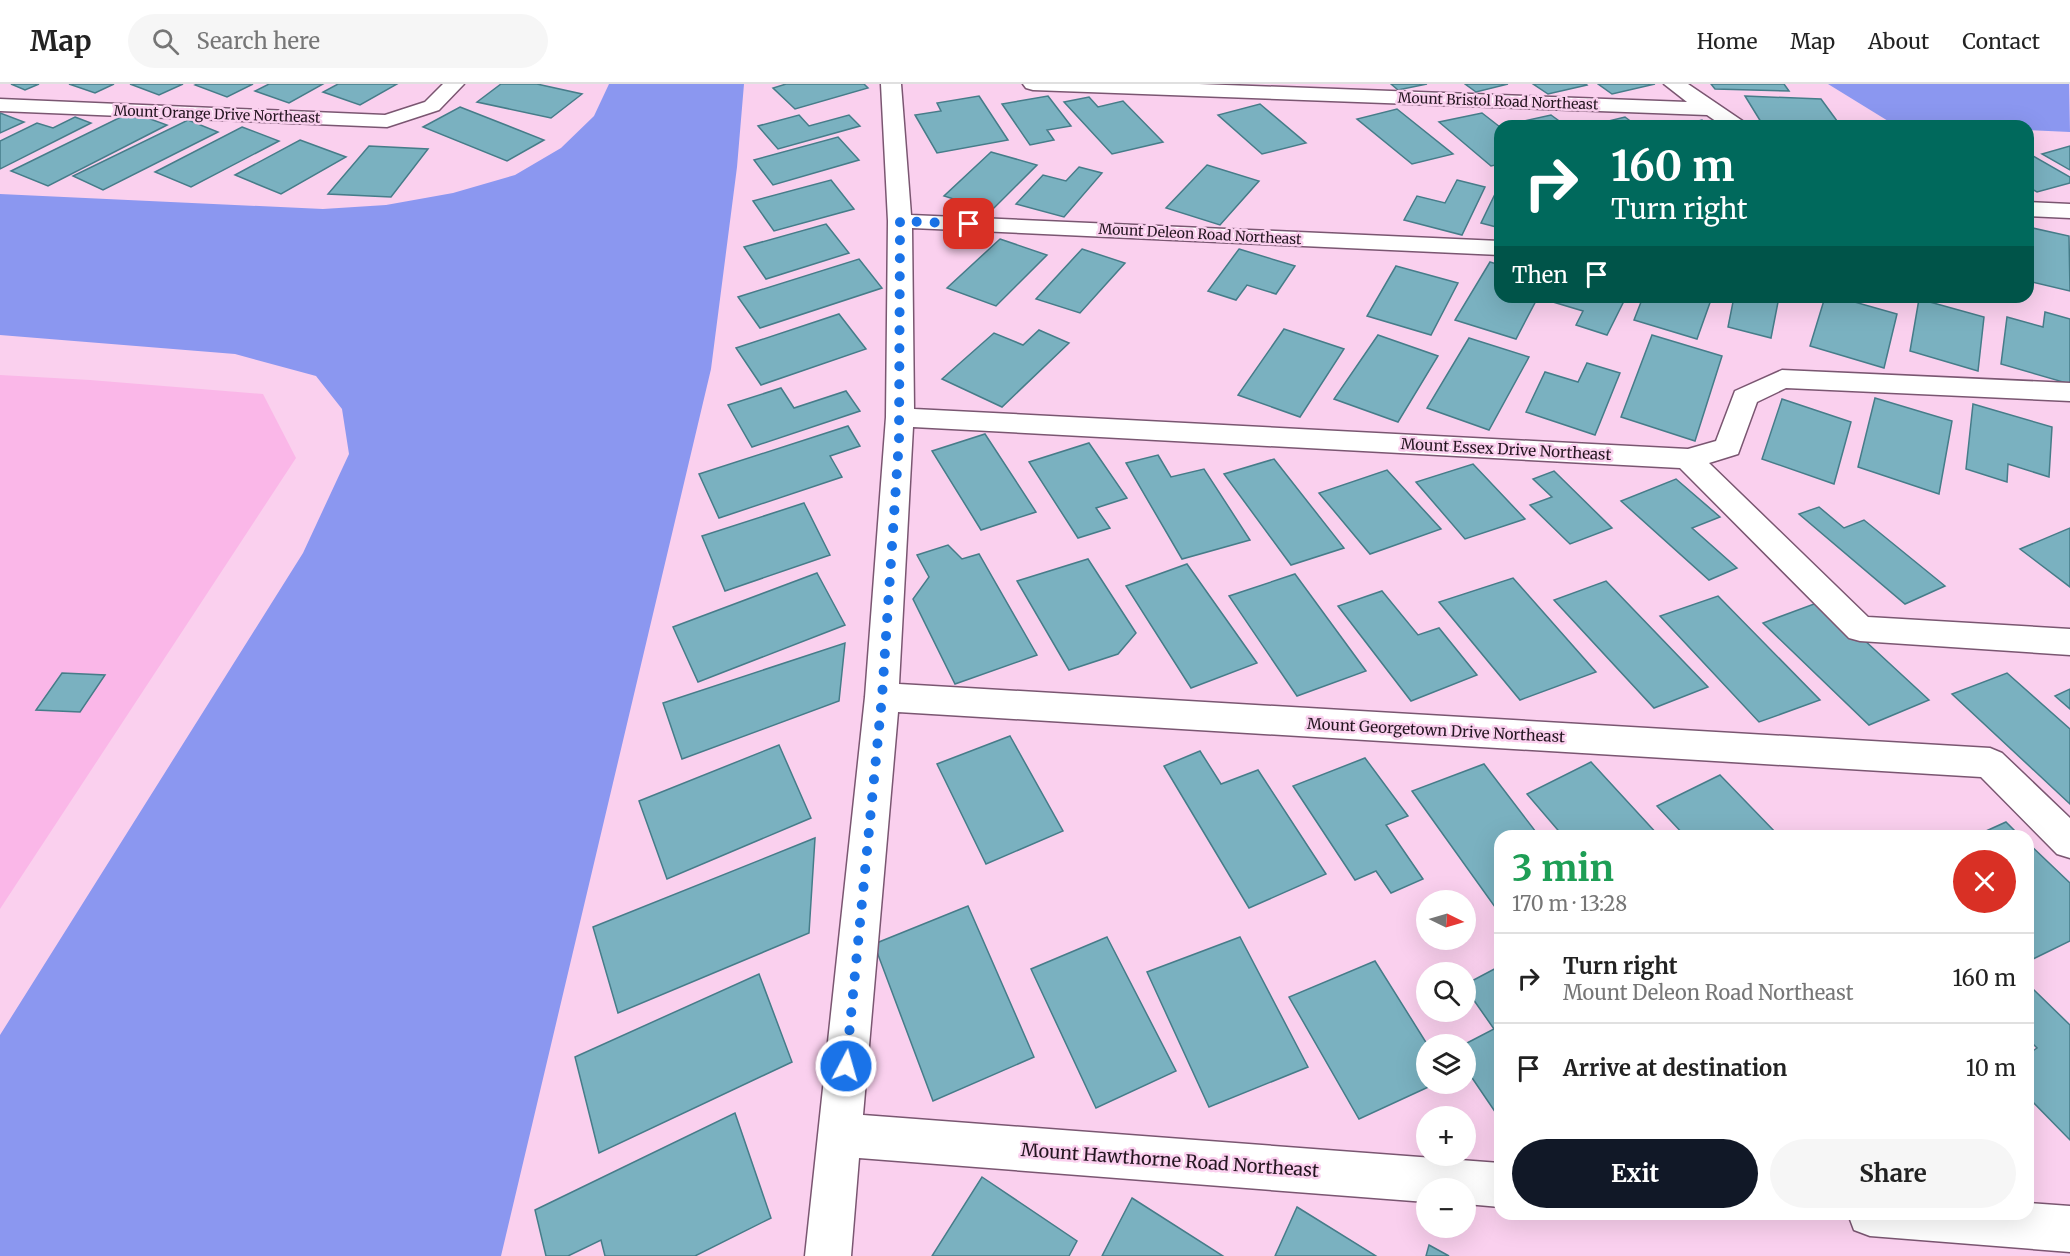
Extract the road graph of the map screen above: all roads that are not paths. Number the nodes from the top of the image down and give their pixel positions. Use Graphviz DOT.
graph roads {
  1 [pos="454,84"];
  2 [pos="891,84"];
  3 [pos="1033,84"];
  4 [pos="1674,84"];
  5 [pos="0,105"];
  6 [pos="1711,109"];
  7 [pos="1728,120"];
  8 [pos="2034,209"];
  9 [pos="2070,211"];
  10 [pos="900,221"];
  11 [pos="1494,248"];
  12 [pos="2070,393"];
  13 [pos="900,417"];
  14 [pos="1688,459"];
  15 [pos="2070,642"];
  16 [pos="882,697"];
  17 [pos="2070,842"];
  18 [pos="839,1135"];
  19 [pos="1494,1185"];
  20 [pos="1950,1220"];
  21 [pos="2070,1229"];
  22 [pos="828,1256"];
  1 -- 5 [label="street, Mount Orange Drive Northeast"];
  2 -- 10 [label="street"];
  3 -- 6 [label="street, Mount Bristol Road Northeast"];
  4 -- 6 [label="street"];
  6 -- 7 [label="street"];
  8 -- 9 [label="street"];
  10 -- 11 [label="street, Mount Deleon Road Northeast"];
  10 -- 13 [label="street"];
  12 -- 14 [label="street, Mount Essex Drive Northeast"];
  13 -- 14 [label="street, Mount Essex Drive Northeast"];
  13 -- 16 [label="street"];
  14 -- 15 [label="street"];
  16 -- 17 [label="street, Mount Georgetown Drive Northeast"];
  16 -- 18 [label="street"];
  18 -- 19 [label="street, Mount Hawthorne Road Northeast"];
  18 -- 22 [label="street"];
  20 -- 21 [label="street"];
}
